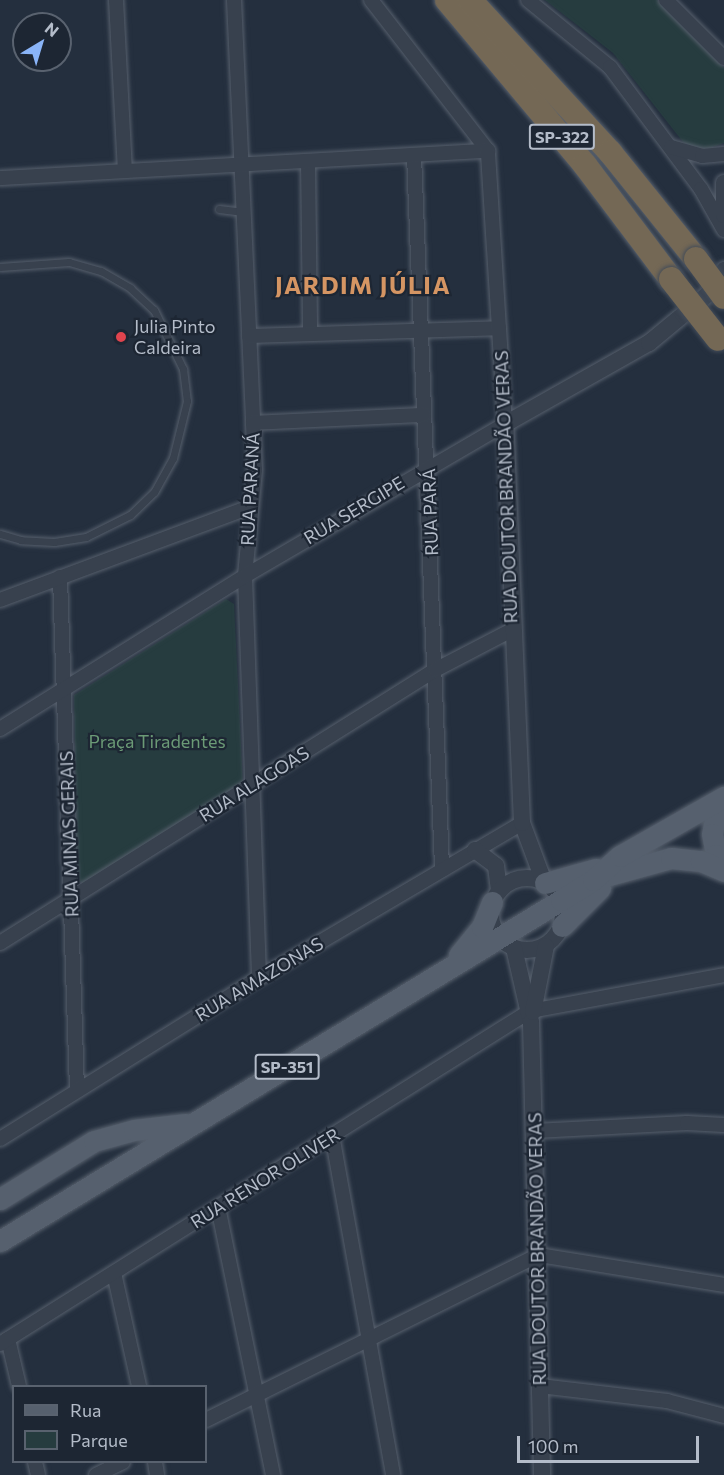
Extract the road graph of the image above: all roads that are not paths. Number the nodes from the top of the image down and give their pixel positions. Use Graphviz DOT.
graph roads {
  1 [pos="116,0"];
  2 [pos="234,0"];
  3 [pos="371,0"];
  4 [pos="447,0"];
  5 [pos="470,0"];
  6 [pos="528,0"];
  7 [pos="666,0"];
  8 [pos="724,58"];
  9 [pos="671,147"];
  10 [pos="488,151"];
  11 [pos="724,154"];
  12 [pos="414,155"];
  13 [pos="308,161"];
  14 [pos="242,165"];
  15 [pos="125,171"];
  16 [pos="0,178"];
  17 [pos="724,183"];
  18 [pos="219,209"];
  19 [pos="244,212"];
  20 [pos="724,215"];
  21 [pos="724,230"];
  22 [pos="0,267"];
  23 [pos="724,270"];
  24 [pos="719,294"];
  25 [pos="499,328"];
  26 [pos="421,331"];
  27 [pos="310,334"];
  28 [pos="249,336"];
  29 [pos="721,344"];
  30 [pos="424,415"];
  31 [pos="253,423"];
  32 [pos="505,424"];
  33 [pos="429,465"];
  34 [pos="250,507"];
  35 [pos="0,534"];
  36 [pos="245,576"];
  37 [pos="60,577"];
  38 [pos="0,600"];
  39 [pos="512,630"];
  40 [pos="435,670"];
  41 [pos="63,689"];
  42 [pos="0,729"];
  43 [pos="252,785"];
  44 [pos="724,799"];
  45 [pos="522,823"];
  46 [pos="475,850"];
  47 [pos="624,862"];
  48 [pos="724,868"];
  49 [pos="442,869"];
  50 [pos="545,883"];
  51 [pos="72,896"];
  52 [pos="496,896"];
  53 [pos="561,900"];
  54 [pos="562,926"];
  55 [pos="0,943"];
  56 [pos="508,944"];
  57 [pos="546,946"];
  58 [pos="439,974"];
  59 [pos="724,975"];
  60 [pos="259,978"];
  61 [pos="380,1011"];
  62 [pos="532,1014"];
  63 [pos="77,1090"];
  64 [pos="193,1123"];
  65 [pos="724,1125"];
  66 [pos="535,1131"];
  67 [pos="332,1135"];
  68 [pos="0,1138"];
  69 [pos="0,1199"];
  70 [pos="218,1207"];
  71 [pos="0,1241"];
  72 [pos="539,1256"];
  73 [pos="114,1273"];
  74 [pos="724,1285"];
  75 [pos="369,1340"];
  76 [pos="4,1342"];
  77 [pos="19,1385"];
  78 [pos="139,1385"];
  79 [pos="540,1386"];
  80 [pos="258,1394"];
  81 [pos="724,1416"];
  82 [pos="207,1420"];
  83 [pos="119,1463"];
  84 [pos="96,1475"];
  85 [pos="273,1475"];
  86 [pos="393,1475"];
  87 [pos="542,1475"];
  1 -- 15 [label="street"];
  2 -- 14 [label="street, RUA PARANÁ"];
  3 -- 10 [label="street"];
  4 -- 29 [label="highway, SP-322, bridge"];
  5 -- 24 [label="highway, SP-322, bridge"];
  6 -- 9 [label="street"];
  7 -- 8 [label="street"];
  9 -- 11 [label="street"];
  9 -- 21 [label="street"];
  10 -- 12 [label="street"];
  10 -- 25 [label="street, RUA DOUTOR BRANDÃO VERAS"];
  12 -- 13 [label="street"];
  12 -- 26 [label="street, RUA PARÁ"];
  13 -- 14 [label="street"];
  13 -- 27 [label="street"];
  14 -- 15 [label="street"];
  14 -- 19 [label="street, RUA PARANÁ"];
  15 -- 16 [label="street"];
  17 -- 20 [label="street"];
  18 -- 19 [label="lane"];
  19 -- 28 [label="street, RUA PARANÁ"];
  22 -- 35 [label="lane"];
  23 -- 24 [label="street, RUA SERGIPE"];
  24 -- 32 [label="street, RUA SERGIPE"];
  25 -- 26 [label="street"];
  25 -- 32 [label="street, RUA DOUTOR BRANDÃO VERAS"];
  26 -- 27 [label="street"];
  26 -- 30 [label="street, RUA PARÁ"];
  27 -- 28 [label="street"];
  28 -- 31 [label="street, RUA PARANÁ"];
  30 -- 31 [label="street"];
  30 -- 33 [label="street, RUA PARÁ"];
  31 -- 34 [label="street, RUA PARANÁ"];
  32 -- 33 [label="street, RUA SERGIPE"];
  32 -- 39 [label="street, RUA DOUTOR BRANDÃO VERAS"];
  33 -- 36 [label="street, RUA SERGIPE"];
  33 -- 40 [label="street, RUA PARÁ"];
  34 -- 36 [label="street, RUA PARANÁ"];
  34 -- 37 [label="street"];
  36 -- 41 [label="street, RUA SERGIPE"];
  36 -- 43 [label="street, RUA PARANÁ"];
  37 -- 38 [label="street"];
  37 -- 41 [label="street, RUA MINAS GERAIS"];
  39 -- 40 [label="street, RUA ALAGOAS"];
  39 -- 45 [label="street, RUA DOUTOR BRANDÃO VERAS"];
  40 -- 43 [label="street, RUA ALAGOAS"];
  40 -- 49 [label="street, RUA PARÁ"];
  41 -- 42 [label="street, RUA SERGIPE"];
  41 -- 51 [label="street, RUA MINAS GERAIS"];
  43 -- 51 [label="street, RUA ALAGOAS"];
  43 -- 60 [label="street, RUA PARANÁ"];
  44 -- 47 [label="main road, SP-351"];
  44 -- 48 [label="main road, SP-351"];
  45 -- 46 [label="street, RUA AMAZONAS"];
  45 -- 50 [label="street, RUA DOUTOR BRANDÃO VERAS"];
  46 -- 49 [label="street, RUA AMAZONAS"];
  46 -- 52 [label="street"];
  47 -- 48 [label="main road, SP-351"];
  47 -- 50 [label="main road"];
  47 -- 53 [label="main road, SP-351"];
  47 -- 54 [label="main road"];
  49 -- 60 [label="street, RUA AMAZONAS"];
  50 -- 52 [label="street"];
  50 -- 53 [label="street"];
  51 -- 55 [label="street, RUA ALAGOAS"];
  51 -- 63 [label="street, RUA MINAS GERAIS"];
  52 -- 56 [label="street"];
  52 -- 58 [label="main road"];
  53 -- 54 [label="street"];
  53 -- 56 [label="main road, SP-351"];
  54 -- 57 [label="street"];
  56 -- 57 [label="street"];
  56 -- 58 [label="main road, SP-351"];
  56 -- 61 [label="main road"];
  56 -- 62 [label="street"];
  57 -- 62 [label="street, RUA DOUTOR BRANDÃO VERAS"];
  58 -- 61 [label="main road, SP-351"];
  59 -- 62 [label="street"];
  60 -- 63 [label="street, RUA AMAZONAS"];
  61 -- 64 [label="main road, SP-351"];
  62 -- 66 [label="street, RUA DOUTOR BRANDÃO VERAS"];
  62 -- 67 [label="street, RUA RENOR OLIVER"];
  63 -- 68 [label="street, RUA AMAZONAS"];
  64 -- 69 [label="main road, SP-351"];
  64 -- 71 [label="main road, SP-351"];
  65 -- 66 [label="street"];
  66 -- 72 [label="street, RUA DOUTOR BRANDÃO VERAS"];
  67 -- 70 [label="street, RUA RENOR OLIVER"];
  67 -- 75 [label="street"];
  70 -- 73 [label="street, RUA RENOR OLIVER"];
  70 -- 80 [label="street"];
  72 -- 74 [label="street"];
  72 -- 75 [label="street"];
  72 -- 79 [label="street, RUA DOUTOR BRANDÃO VERAS"];
  73 -- 76 [label="street, RUA RENOR OLIVER"];
  73 -- 78 [label="street"];
  75 -- 80 [label="street"];
  75 -- 86 [label="street"];
  76 -- 77 [label="street"];
  79 -- 81 [label="street"];
  79 -- 87 [label="street, RUA DOUTOR BRANDÃO VERAS"];
  80 -- 82 [label="street"];
  80 -- 85 [label="street"];
  83 -- 84 [label="street"];
}
